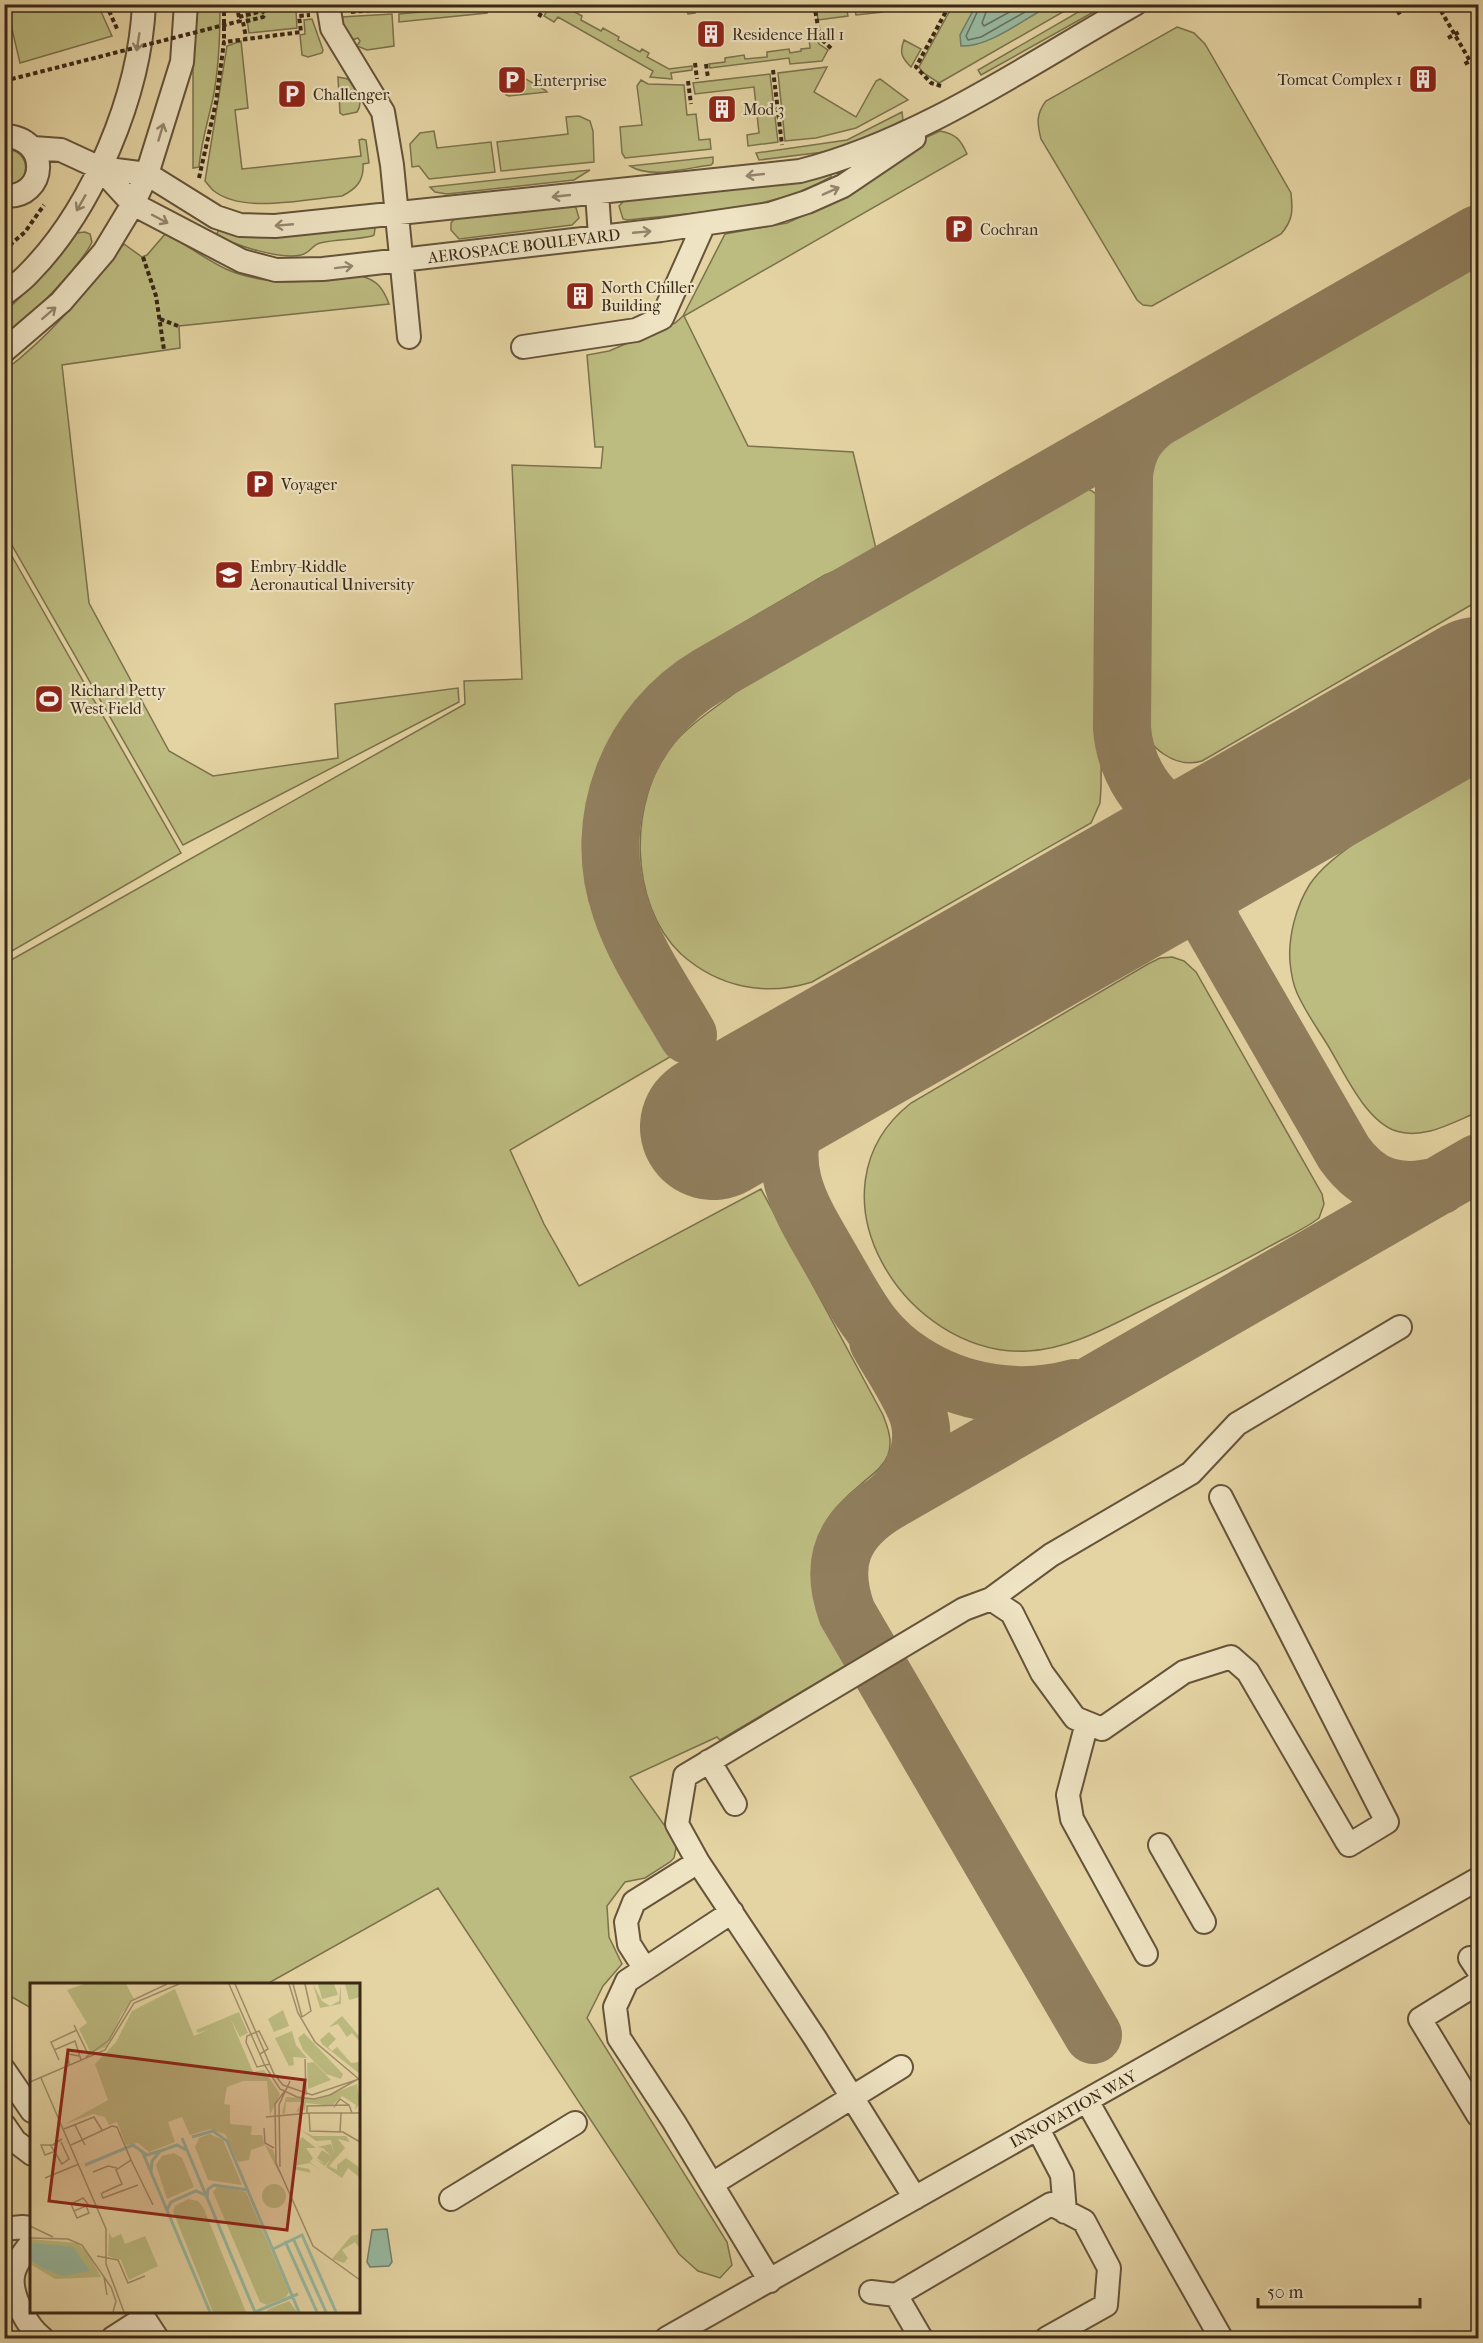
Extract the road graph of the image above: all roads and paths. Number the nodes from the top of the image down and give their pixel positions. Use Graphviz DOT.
graph roads {
  1 [pos="106,4"];
  2 [pos="144,4"];
  3 [pos="186,4"];
  4 [pos="224,4"];
  5 [pos="236,4"];
  6 [pos="445,4"];
  7 [pos="546,4"];
  8 [pos="814,4"];
  9 [pos="950,4"];
  10 [pos="1135,4"];
  11 [pos="1394,4"];
  12 [pos="1437,4"];
  13 [pos="329,10"];
  14 [pos="1400,15"];
  15 [pos="239,17"];
  16 [pos="539,17"];
  17 [pos="1461,32"];
  18 [pos="1455,35"];
  19 [pos="246,37"];
  20 [pos="1448,38"];
  21 [pos="224,42"];
  22 [pos="833,50"];
  23 [pos="695,63"];
  24 [pos="113,64"];
  25 [pos="706,64"];
  26 [pos="1463,65"];
  27 [pos="773,70"];
  28 [pos="708,78"];
  29 [pos="697,79"];
  30 [pos="4,81"];
  31 [pos="688,81"];
  32 [pos="941,86"];
  33 [pos="690,104"];
  34 [pos="949,112"];
  35 [pos="4,136"];
  36 [pos="782,145"];
  37 [pos="33,148"];
  38 [pos="100,168"];
  39 [pos="147,174"];
  40 [pos="199,178"];
  41 [pos="597,193"];
  42 [pos="4,196"];
  43 [pos="46,202"];
  44 [pos="133,204"];
  45 [pos="398,213"];
  46 [pos="704,224"];
  47 [pos="600,236"];
  48 [pos="4,250"];
  49 [pos="143,257"];
  50 [pos="403,260"];
  51 [pos="4,294"];
  52 [pos="160,319"];
  53 [pos="178,326"];
  54 [pos="410,337"];
  55 [pos="523,347"];
  56 [pos="164,350"];
  57 [pos="4,351"];
  58 [pos="1400,1327"];
  59 [pos="1221,1497"];
  60 [pos="991,1599"];
  61 [pos="1087,1723"];
  62 [pos="710,1761"];
  63 [pos="735,1804"];
  64 [pos="1160,1845"];
  65 [pos="698,1862"];
  66 [pos="1479,1879"];
  67 [pos="732,1912"];
  68 [pos="1204,1922"];
  69 [pos="1146,1954"];
  70 [pos="645,1970"];
  71 [pos="1479,1983"];
  72 [pos="901,2067"];
  73 [pos="4,2070"];
  74 [pos="852,2096"];
  75 [pos="1087,2101"];
  76 [pos="30,2108"];
  77 [pos="1479,2115"];
  78 [pos="576,2124"];
  79 [pos="1038,2129"];
  80 [pos="712,2184"];
  81 [pos="915,2198"];
  82 [pos="451,2199"];
  83 [pos="1065,2212"];
  84 [pos="30,2228"];
  85 [pos="4,2229"];
  86 [pos="30,2244"];
  87 [pos="770,2281"];
  88 [pos="871,2292"];
  89 [pos="896,2295"];
  90 [pos="142,2314"];
  91 [pos="42,2338"];
  92 [pos="112,2338"];
  93 [pos="157,2338"];
  94 [pos="667,2338"];
  95 [pos="921,2338"];
  96 [pos="1047,2338"];
  97 [pos="1221,2338"];
  1 -- 24 [label="path"];
  2 -- 38 [label="street, one-way"];
  39 -- 3 [label="street, one-way"];
  4 -- 21 [label="path"];
  5 -- 15 [label="path, bridge"];
  6 -- 13 [label="path"];
  7 -- 16 [label="path"];
  8 -- 22 [label="path"];
  9 -- 32 [label="path"];
  10 -- 34 [label="street, AEROSPACE BOULEVARD"];
  11 -- 14 [label="path"];
  12 -- 18 [label="path"];
  13 -- 19 [label="path"];
  13 -- 45 [label="street"];
  15 -- 19 [label="path"];
  15 -- 30 [label="path, bridge"];
  17 -- 18 [label="path"];
  18 -- 20 [label="path"];
  18 -- 26 [label="path"];
  19 -- 21 [label="path"];
  21 -- 40 [label="path"];
  23 -- 29 [label="path"];
  25 -- 28 [label="path"];
  27 -- 36 [label="path"];
  31 -- 33 [label="path"];
  34 -- 41 [label="street, AEROSPACE BOULEVARD, one-way"];
  46 -- 34 [label="street, AEROSPACE BOULEVARD, one-way"];
  35 -- 37 [label="street, AEROSPACE BOULEVARD"];
  37 -- 38 [label="street, AEROSPACE BOULEVARD"];
  37 -- 42 [label="street"];
  38 -- 39 [label="street, AEROSPACE BOULEVARD"];
  38 -- 44 [label="street, AEROSPACE BOULEVARD"];
  38 -- 51 [label="street, one-way"];
  39 -- 44 [label="street"];
  45 -- 39 [label="street, AEROSPACE BOULEVARD, one-way"];
  41 -- 45 [label="street, AEROSPACE BOULEVARD, one-way"];
  41 -- 47 [label="street"];
  43 -- 48 [label="path"];
  44 -- 50 [label="street, AEROSPACE BOULEVARD, one-way"];
  57 -- 44 [label="street, one-way"];
  45 -- 50 [label="street"];
  47 -- 46 [label="street, AEROSPACE BOULEVARD, one-way"];
  46 -- 55 [label="street"];
  47 -- 50 [label="street, AEROSPACE BOULEVARD"];
  49 -- 52 [label="path"];
  50 -- 54 [label="street"];
  52 -- 53 [label="path"];
  52 -- 56 [label="path"];
  58 -- 60 [label="street"];
  59 -- 61 [label="street"];
  60 -- 61 [label="street"];
  60 -- 62 [label="street"];
  61 -- 69 [label="street"];
  62 -- 63 [label="street"];
  62 -- 65 [label="street"];
  64 -- 68 [label="street"];
  65 -- 67 [label="street"];
  65 -- 70 [label="street"];
  66 -- 75 [label="street, INNOVATION WAY"];
  67 -- 70 [label="street"];
  67 -- 74 [label="street"];
  70 -- 80 [label="street"];
  71 -- 77 [label="street"];
  72 -- 74 [label="street"];
  73 -- 76 [label="street"];
  74 -- 80 [label="street"];
  74 -- 81 [label="street"];
  75 -- 79 [label="street, INNOVATION WAY"];
  75 -- 97 [label="street"];
  78 -- 82 [label="street"];
  79 -- 81 [label="street, INNOVATION WAY"];
  79 -- 83 [label="street"];
  80 -- 87 [label="street"];
  81 -- 87 [label="street, INNOVATION WAY"];
  83 -- 89 [label="street"];
  83 -- 96 [label="street"];
  84 -- 85 [label="street"];
  86 -- 91 [label="street"];
  87 -- 94 [label="street, INNOVATION WAY"];
  88 -- 89 [label="street"];
  89 -- 95 [label="street"];
  90 -- 92 [label="street"];
  90 -- 93 [label="street"];
}
